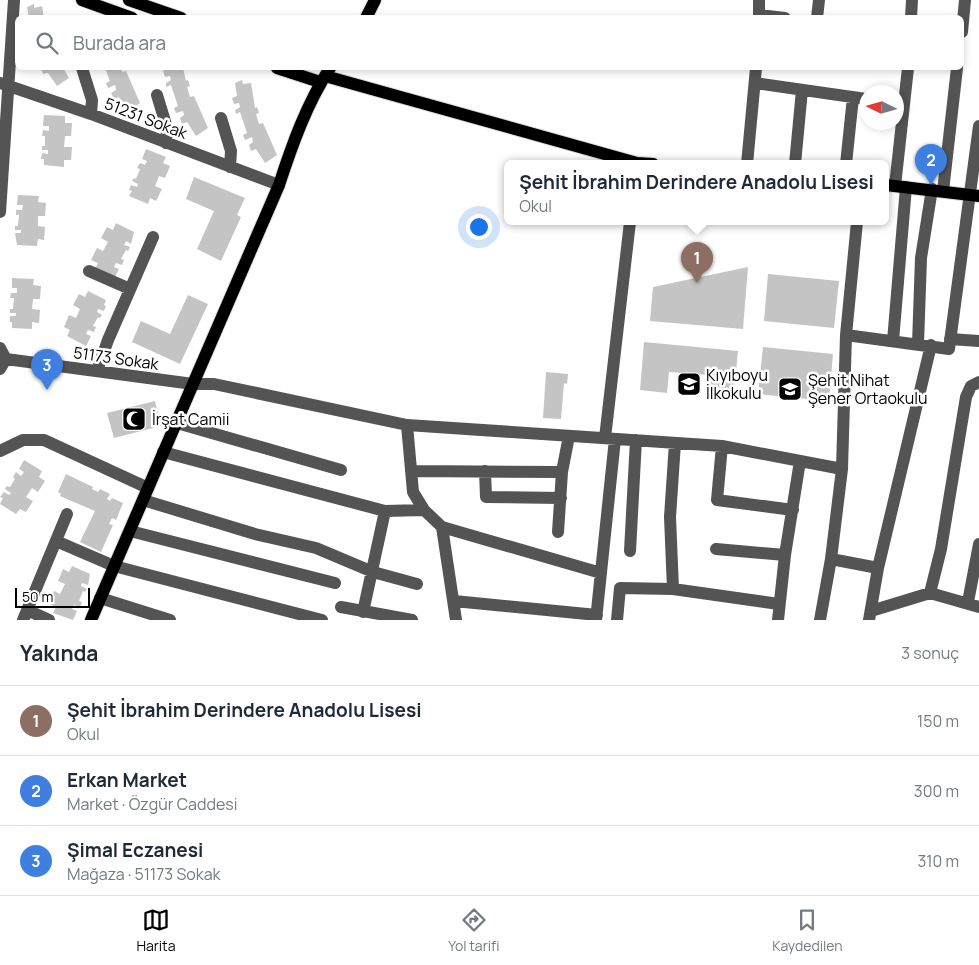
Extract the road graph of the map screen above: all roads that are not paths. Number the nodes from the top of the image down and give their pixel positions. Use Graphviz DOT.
graph roads {
  1 [pos="14,0"];
  2 [pos="82,0"];
  3 [pos="129,0"];
  4 [pos="375,0"];
  5 [pos="759,0"];
  6 [pos="819,0"];
  7 [pos="912,0"];
  8 [pos="965,0"];
  9 [pos="124,15"];
  10 [pos="172,15"];
  11 [pos="368,15"];
  12 [pos="759,15"];
  13 [pos="818,15"];
  14 [pos="911,15"];
  15 [pos="964,15"];
  16 [pos="83,70"];
  17 [pos="301,70"];
  18 [pos="756,70"];
  19 [pos="908,70"];
  20 [pos="957,70"];
  21 [pos="325,72"];
  22 [pos="756,83"];
  23 [pos="4,84"];
  24 [pos="904,85"];
  25 [pos="802,90"];
  26 [pos="156,95"];
  27 [pos="853,97"];
  28 [pos="859,98"];
  29 [pos="91,114"];
  30 [pos="221,118"];
  31 [pos="979,126"];
  32 [pos="898,130"];
  33 [pos="978,142"];
  34 [pos="166,143"];
  35 [pos="627,160"];
  36 [pos="747,160"];
  37 [pos="795,160"];
  38 [pos="846,160"];
  39 [pos="230,167"];
  40 [pos="279,185"];
  41 [pos="895,186"];
  42 [pos="938,190"];
  43 [pos="975,195"];
  44 [pos="0,212"];
  45 [pos="630,225"];
  46 [pos="857,225"];
  47 [pos="153,237"];
  48 [pos="89,271"];
  49 [pos="130,289"];
  50 [pos="846,335"];
  51 [pos="950,339"];
  52 [pos="893,341"];
  53 [pos="979,341"];
  54 [pos="918,344"];
  55 [pos="931,345"];
  56 [pos="2,359"];
  57 [pos="98,371"];
  58 [pos="979,382"];
  59 [pos="193,384"];
  60 [pos="176,423"];
  61 [pos="407,425"];
  62 [pos="568,436"];
  63 [pos="610,439"];
  64 [pos="636,440"];
  65 [pos="675,443"];
  66 [pos="722,446"];
  67 [pos="0,452"];
  68 [pos="163,452"];
  69 [pos="800,461"];
  70 [pos="842,469"];
  71 [pos="341,470"];
  72 [pos="411,471"];
  73 [pos="485,471"];
  74 [pos="562,472"];
  75 [pos="146,494"];
  76 [pos="561,498"];
  77 [pos="424,510"];
  78 [pos="794,510"];
  79 [pos="385,511"];
  80 [pos="67,514"];
  81 [pos="442,527"];
  82 [pos="130,531"];
  83 [pos="558,532"];
  84 [pos="56,541"];
  85 [pos="979,544"];
  86 [pos="716,548"];
  87 [pos="630,551"];
  88 [pos="785,555"];
  89 [pos="831,560"];
  90 [pos="114,566"];
  91 [pos="878,568"];
  92 [pos="373,572"];
  93 [pos="601,573"];
  94 [pos="335,583"];
  95 [pos="417,584"];
  96 [pos="673,589"];
  97 [pos="930,593"];
  98 [pos="100,598"];
  99 [pos="454,601"];
  100 [pos="779,604"];
  101 [pos="973,604"];
  102 [pos="341,607"];
  103 [pos="363,612"];
  104 [pos="25,615"];
  105 [pos="870,616"];
  106 [pos="597,617"];
  107 [pos="386,618"];
  108 [pos="49,620"];
  109 [pos="92,620"];
  110 [pos="170,620"];
  111 [pos="322,620"];
  112 [pos="412,620"];
  113 [pos="456,620"];
  114 [pos="617,620"];
  115 [pos="778,620"];
  116 [pos="820,620"];
  1 -- 23 [label="street"];
  2 -- 9 [label="main road"];
  3 -- 10 [label="main road"];
  4 -- 11 [label="main road"];
  5 -- 12 [label="street"];
  6 -- 13 [label="street"];
  7 -- 14 [label="street"];
  8 -- 15 [label="street"];
  16 -- 29 [label="street"];
  17 -- 21 [label="main road"];
  18 -- 22 [label="street"];
  19 -- 24 [label="street"];
  20 -- 42 [label="street"];
  21 -- 35 [label="main road"];
  21 -- 40 [label="main road"];
  22 -- 25 [label="street"];
  22 -- 36 [label="street"];
  23 -- 29 [label="street, 51231 Sokak"];
  23 -- 44 [label="street"];
  25 -- 27 [label="street"];
  25 -- 37 [label="street"];
  26 -- 34 [label="street"];
  27 -- 28 [label="street"];
  27 -- 38 [label="street"];
  29 -- 34 [label="street, 51231 Sokak"];
  30 -- 39 [label="street"];
  31 -- 33 [label="street"];
  32 -- 41 [label="street"];
  33 -- 43 [label="street"];
  34 -- 39 [label="street, 51231 Sokak"];
  39 -- 40 [label="street, 51231 Sokak"];
  40 -- 59 [label="main road"];
  41 -- 42 [label="main road"];
  41 -- 52 [label="street"];
  42 -- 43 [label="main road"];
  42 -- 54 [label="street"];
  43 -- 51 [label="street"];
  45 -- 63 [label="street"];
  46 -- 50 [label="street"];
  47 -- 49 [label="street"];
  48 -- 49 [label="street"];
  49 -- 57 [label="street"];
  50 -- 52 [label="street"];
  50 -- 70 [label="street"];
  51 -- 53 [label="street"];
  51 -- 55 [label="street"];
  52 -- 54 [label="street"];
  54 -- 55 [label="street"];
  55 -- 91 [label="street"];
  56 -- 57 [label="street, 51173 Sokak"];
  57 -- 59 [label="street, 51173 Sokak"];
  58 -- 97 [label="street"];
  59 -- 60 [label="main road"];
  59 -- 61 [label="street, 51173 Sokak"];
  60 -- 68 [label="main road"];
  60 -- 71 [label="street"];
  61 -- 62 [label="street, 51173 Sokak"];
  61 -- 72 [label="street"];
  62 -- 63 [label="street, 51173 Sokak"];
  62 -- 74 [label="street"];
  63 -- 64 [label="street, 51173 Sokak"];
  63 -- 93 [label="street"];
  64 -- 65 [label="street, 51173 Sokak"];
  64 -- 87 [label="street"];
  65 -- 66 [label="street, 51173 Sokak"];
  65 -- 96 [label="street"];
  66 -- 69 [label="street, 51173 Sokak"];
  66 -- 78 [label="street"];
  67 -- 75 [label="street"];
  68 -- 75 [label="main road"];
  68 -- 79 [label="street"];
  69 -- 70 [label="street, 51173 Sokak"];
  69 -- 78 [label="street"];
  70 -- 89 [label="street"];
  72 -- 73 [label="street"];
  72 -- 77 [label="street"];
  73 -- 74 [label="street"];
  73 -- 76 [label="street"];
  74 -- 76 [label="street"];
  75 -- 82 [label="main road"];
  75 -- 92 [label="street"];
  76 -- 83 [label="street"];
  77 -- 79 [label="street"];
  77 -- 81 [label="street"];
  78 -- 88 [label="street"];
  79 -- 92 [label="street"];
  80 -- 84 [label="street"];
  81 -- 93 [label="street"];
  81 -- 99 [label="street"];
  82 -- 90 [label="main road"];
  82 -- 94 [label="street"];
  84 -- 90 [label="street"];
  84 -- 104 [label="street"];
  85 -- 101 [label="street"];
  86 -- 88 [label="street"];
  88 -- 100 [label="street"];
  89 -- 91 [label="street"];
  89 -- 116 [label="street"];
  90 -- 98 [label="main road"];
  90 -- 111 [label="street"];
  91 -- 105 [label="street"];
  92 -- 95 [label="street"];
  92 -- 103 [label="street"];
  93 -- 106 [label="street"];
  96 -- 100 [label="street"];
  96 -- 114 [label="street"];
  97 -- 101 [label="street"];
  97 -- 105 [label="street"];
  98 -- 109 [label="main road"];
  98 -- 110 [label="street"];
  99 -- 106 [label="street"];
  99 -- 113 [label="street"];
  100 -- 115 [label="street"];
  102 -- 103 [label="street"];
  103 -- 107 [label="street"];
  104 -- 108 [label="street"];
  107 -- 112 [label="street"];
}
